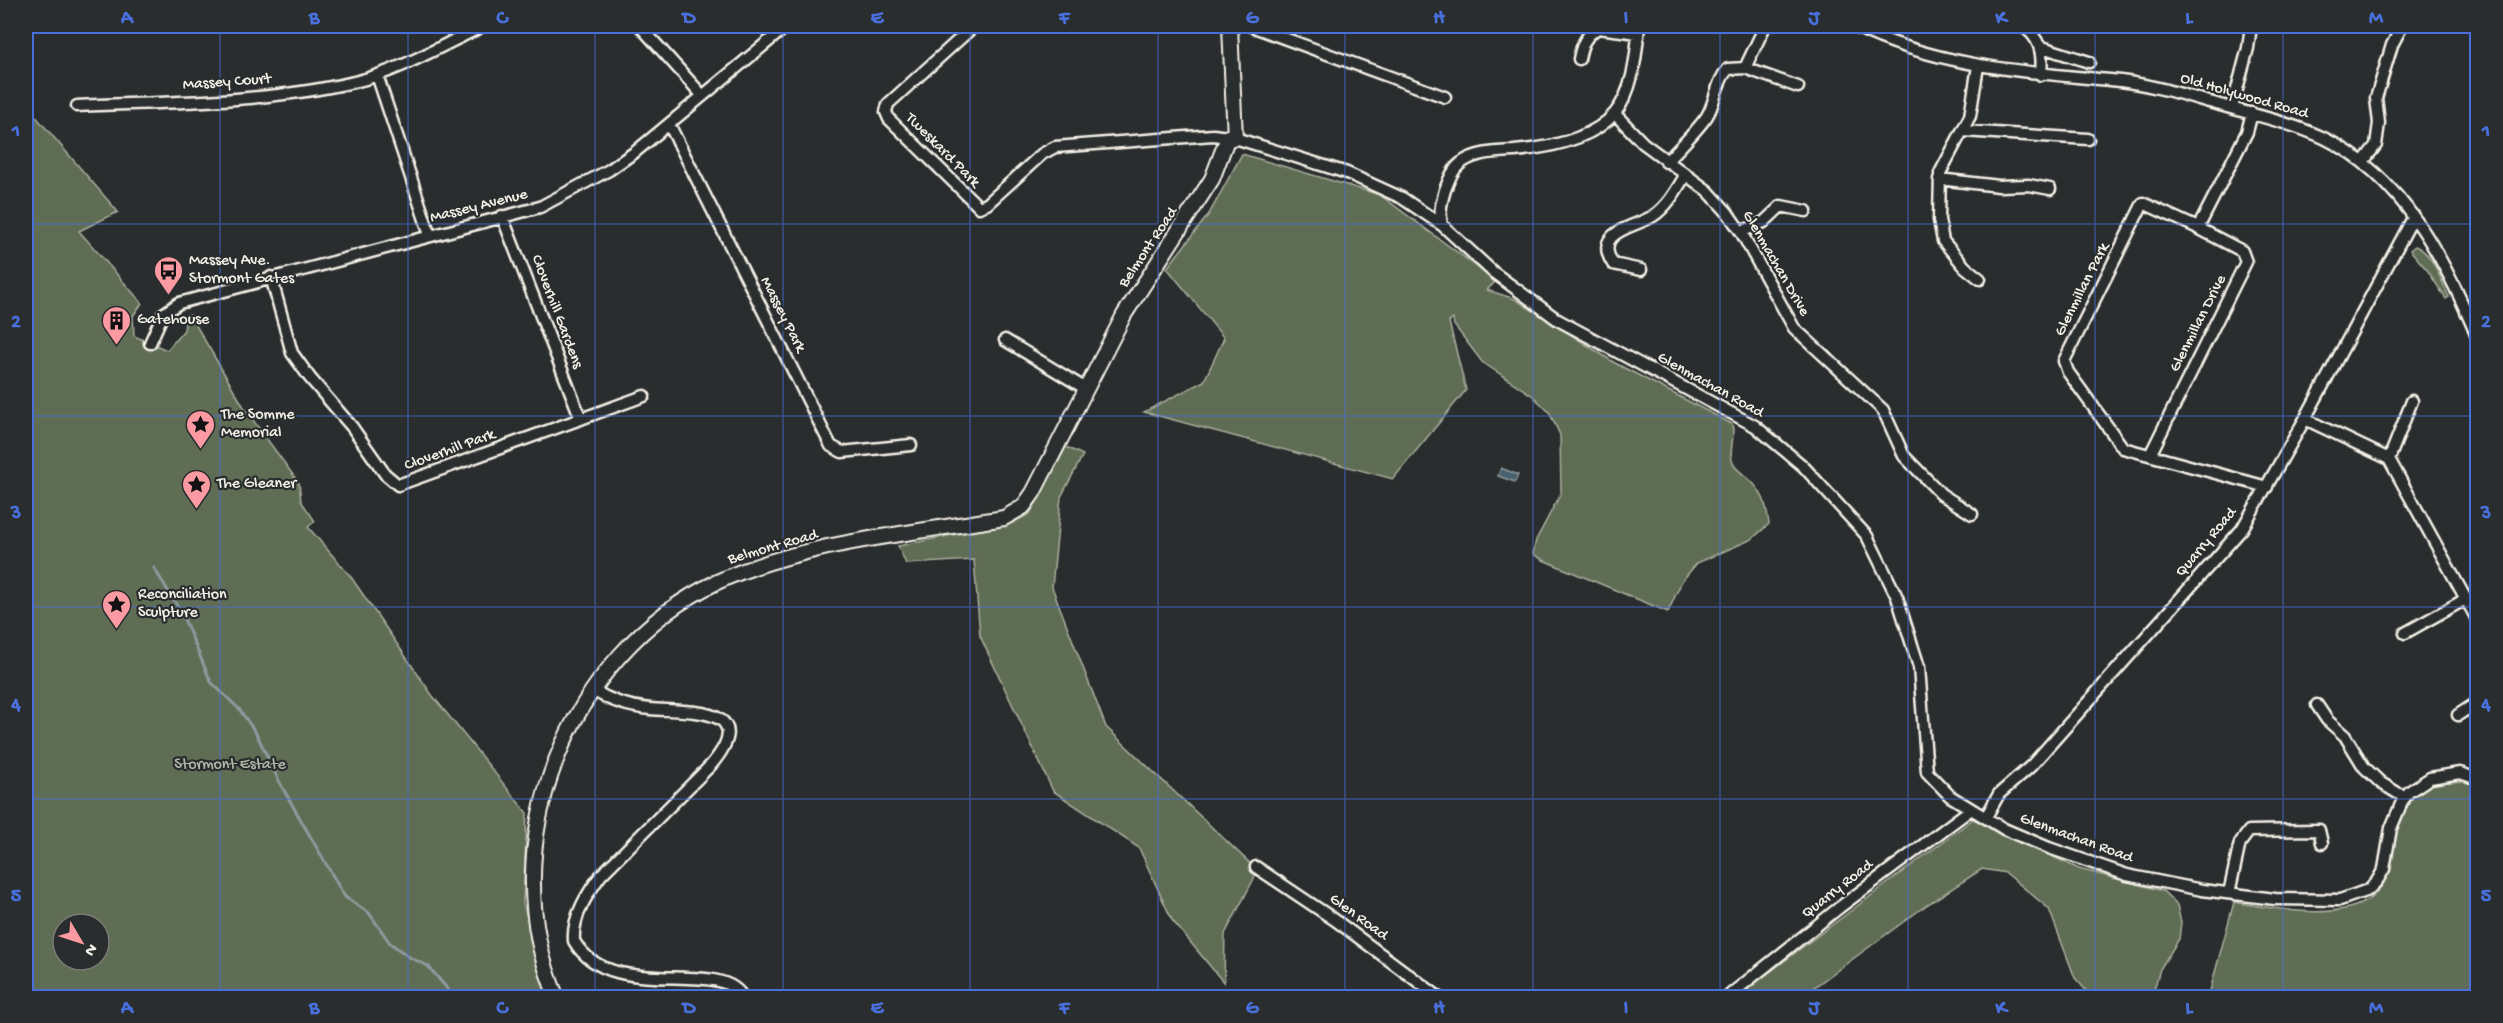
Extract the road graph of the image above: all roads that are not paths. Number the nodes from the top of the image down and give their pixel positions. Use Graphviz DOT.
graph roads {
  1 [pos="640,26"];
  2 [pos="786,26"];
  3 [pos="974,26"];
  4 [pos="1230,26"];
  5 [pos="1251,26"];
  6 [pos="1765,26"];
  7 [pos="1854,26"];
  8 [pos="2022,26"];
  9 [pos="2251,26"];
  10 [pos="2402,26"];
  11 [pos="480,28"];
  12 [pos="1639,29"];
  13 [pos="2039,46"];
  14 [pos="1579,59"];
  15 [pos="2089,62"];
  16 [pos="1978,66"];
  17 [pos="1745,68"];
  18 [pos="377,75"];
  19 [pos="2041,75"];
  20 [pos="1798,87"];
  21 [pos="702,95"];
  22 [pos="1445,97"];
  23 [pos="77,106"];
  24 [pos="2232,108"];
  25 [pos="2252,113"];
  26 [pos="1615,114"];
  27 [pos="669,124"];
  28 [pos="1963,131"];
  29 [pos="1231,137"];
  30 [pos="2088,139"];
  31 [pos="1666,162"];
  32 [pos="2363,162"];
  33 [pos="1686,174"];
  34 [pos="1940,179"];
  35 [pos="2050,189"];
  36 [pos="1806,211"];
  37 [pos="502,216"];
  38 [pos="2414,216"];
  39 [pos="1442,225"];
  40 [pos="2198,228"];
  41 [pos="1741,232"];
  42 [pos="430,235"];
  43 [pos="1641,270"];
  44 [pos="271,278"];
  45 [pos="1980,279"];
  46 [pos="2478,339"];
  47 [pos="1005,340"];
  48 [pos="150,343"];
  49 [pos="1086,389"];
  50 [pos="644,396"];
  51 [pos="2412,401"];
  52 [pos="581,419"];
  53 [pos="2305,420"];
  54 [pos="911,445"];
  55 [pos="2150,455"];
  56 [pos="2389,459"];
  57 [pos="2267,487"];
  58 [pos="1972,514"];
  59 [pos="2464,600"];
  60 [pos="2478,621"];
  61 [pos="2405,633"];
  62 [pos="593,690"];
  63 [pos="2478,702"];
  64 [pos="2318,705"];
  65 [pos="2458,716"];
  66 [pos="2478,779"];
  67 [pos="2404,797"];
  68 [pos="1970,810"];
  69 [pos="1986,817"];
  70 [pos="2322,843"];
  71 [pos="1256,867"];
  72 [pos="2229,893"];
  73 [pos="557,998"];
  74 [pos="743,998"];
  75 [pos="1440,998"];
  76 [pos="1726,998"];
  1 -- 21 [label="street"];
  2 -- 21 [label="street, Massey Avenue"];
  3 -- 29 [label="street, Tweskard Park"];
  4 -- 29 [label="main road, Belmont Road"];
  5 -- 22 [label="street"];
  6 -- 17 [label="street"];
  7 -- 16 [label="street, Old Holywood Road"];
  8 -- 13 [label="street"];
  9 -- 24 [label="street"];
  10 -- 32 [label="street"];
  11 -- 18 [label="street, Massey Court"];
  12 -- 14 [label="street"];
  12 -- 26 [label="street"];
  13 -- 15 [label="street"];
  13 -- 19 [label="street"];
  16 -- 19 [label="street, Old Holywood Road"];
  16 -- 28 [label="street"];
  17 -- 20 [label="street"];
  17 -- 31 [label="street"];
  18 -- 23 [label="street, Massey Court"];
  18 -- 42 [label="street"];
  19 -- 24 [label="street, Old Holywood Road"];
  21 -- 27 [label="street, Massey Avenue"];
  24 -- 25 [label="street, Old Holywood Road"];
  25 -- 32 [label="street, Old Holywood Road"];
  25 -- 40 [label="street"];
  26 -- 31 [label="street, Glenmachan Drive"];
  26 -- 39 [label="street"];
  27 -- 37 [label="street, Massey Avenue"];
  27 -- 54 [label="street, Massey Park"];
  28 -- 30 [label="street"];
  28 -- 34 [label="street"];
  29 -- 39 [label="street, Glenmachan Road"];
  29 -- 49 [label="main road, Belmont Road"];
  31 -- 33 [label="street, Glenmachan Drive"];
  32 -- 38 [label="street, Old Holywood Road"];
  33 -- 41 [label="street, Glenmachan Drive"];
  33 -- 43 [label="street"];
  34 -- 35 [label="street"];
  34 -- 45 [label="street"];
  36 -- 41 [label="street"];
  37 -- 42 [label="street, Massey Avenue"];
  37 -- 52 [label="street, Cloverhill Gardens"];
  38 -- 46 [label="street, Old Holywood Road"];
  38 -- 53 [label="street, Quarry Road"];
  39 -- 68 [label="street, Glenmachan Road"];
  40 -- 55 [label="street, Glenmillan Drive"];
  40 -- 55 [label="street, Glenmillan Park"];
  41 -- 58 [label="street, Glenmachan Drive"];
  42 -- 44 [label="street, Massey Avenue"];
  44 -- 48 [label="street, Massey Avenue"];
  44 -- 52 [label="street, Cloverhill Park"];
  47 -- 49 [label="street"];
  49 -- 62 [label="main road, Belmont Road"];
  50 -- 52 [label="street, Cloverhill Park"];
  51 -- 56 [label="street"];
  53 -- 56 [label="street"];
  53 -- 57 [label="street, Quarry Road"];
  55 -- 57 [label="street, Glenmillan Park"];
  56 -- 59 [label="street"];
  57 -- 69 [label="street, Quarry Road"];
  59 -- 60 [label="street"];
  59 -- 61 [label="street"];
  62 -- 73 [label="main road, Belmont Road"];
  62 -- 74 [label="street"];
  63 -- 65 [label="street"];
  64 -- 67 [label="street"];
  66 -- 67 [label="street"];
  67 -- 72 [label="street, Glenmachan Road"];
  68 -- 69 [label="street, Glenmachan Road"];
  68 -- 76 [label="street, Quarry Road"];
  69 -- 72 [label="street, Glenmachan Road"];
  70 -- 72 [label="street"];
  71 -- 75 [label="street, Glen Road"];
}
